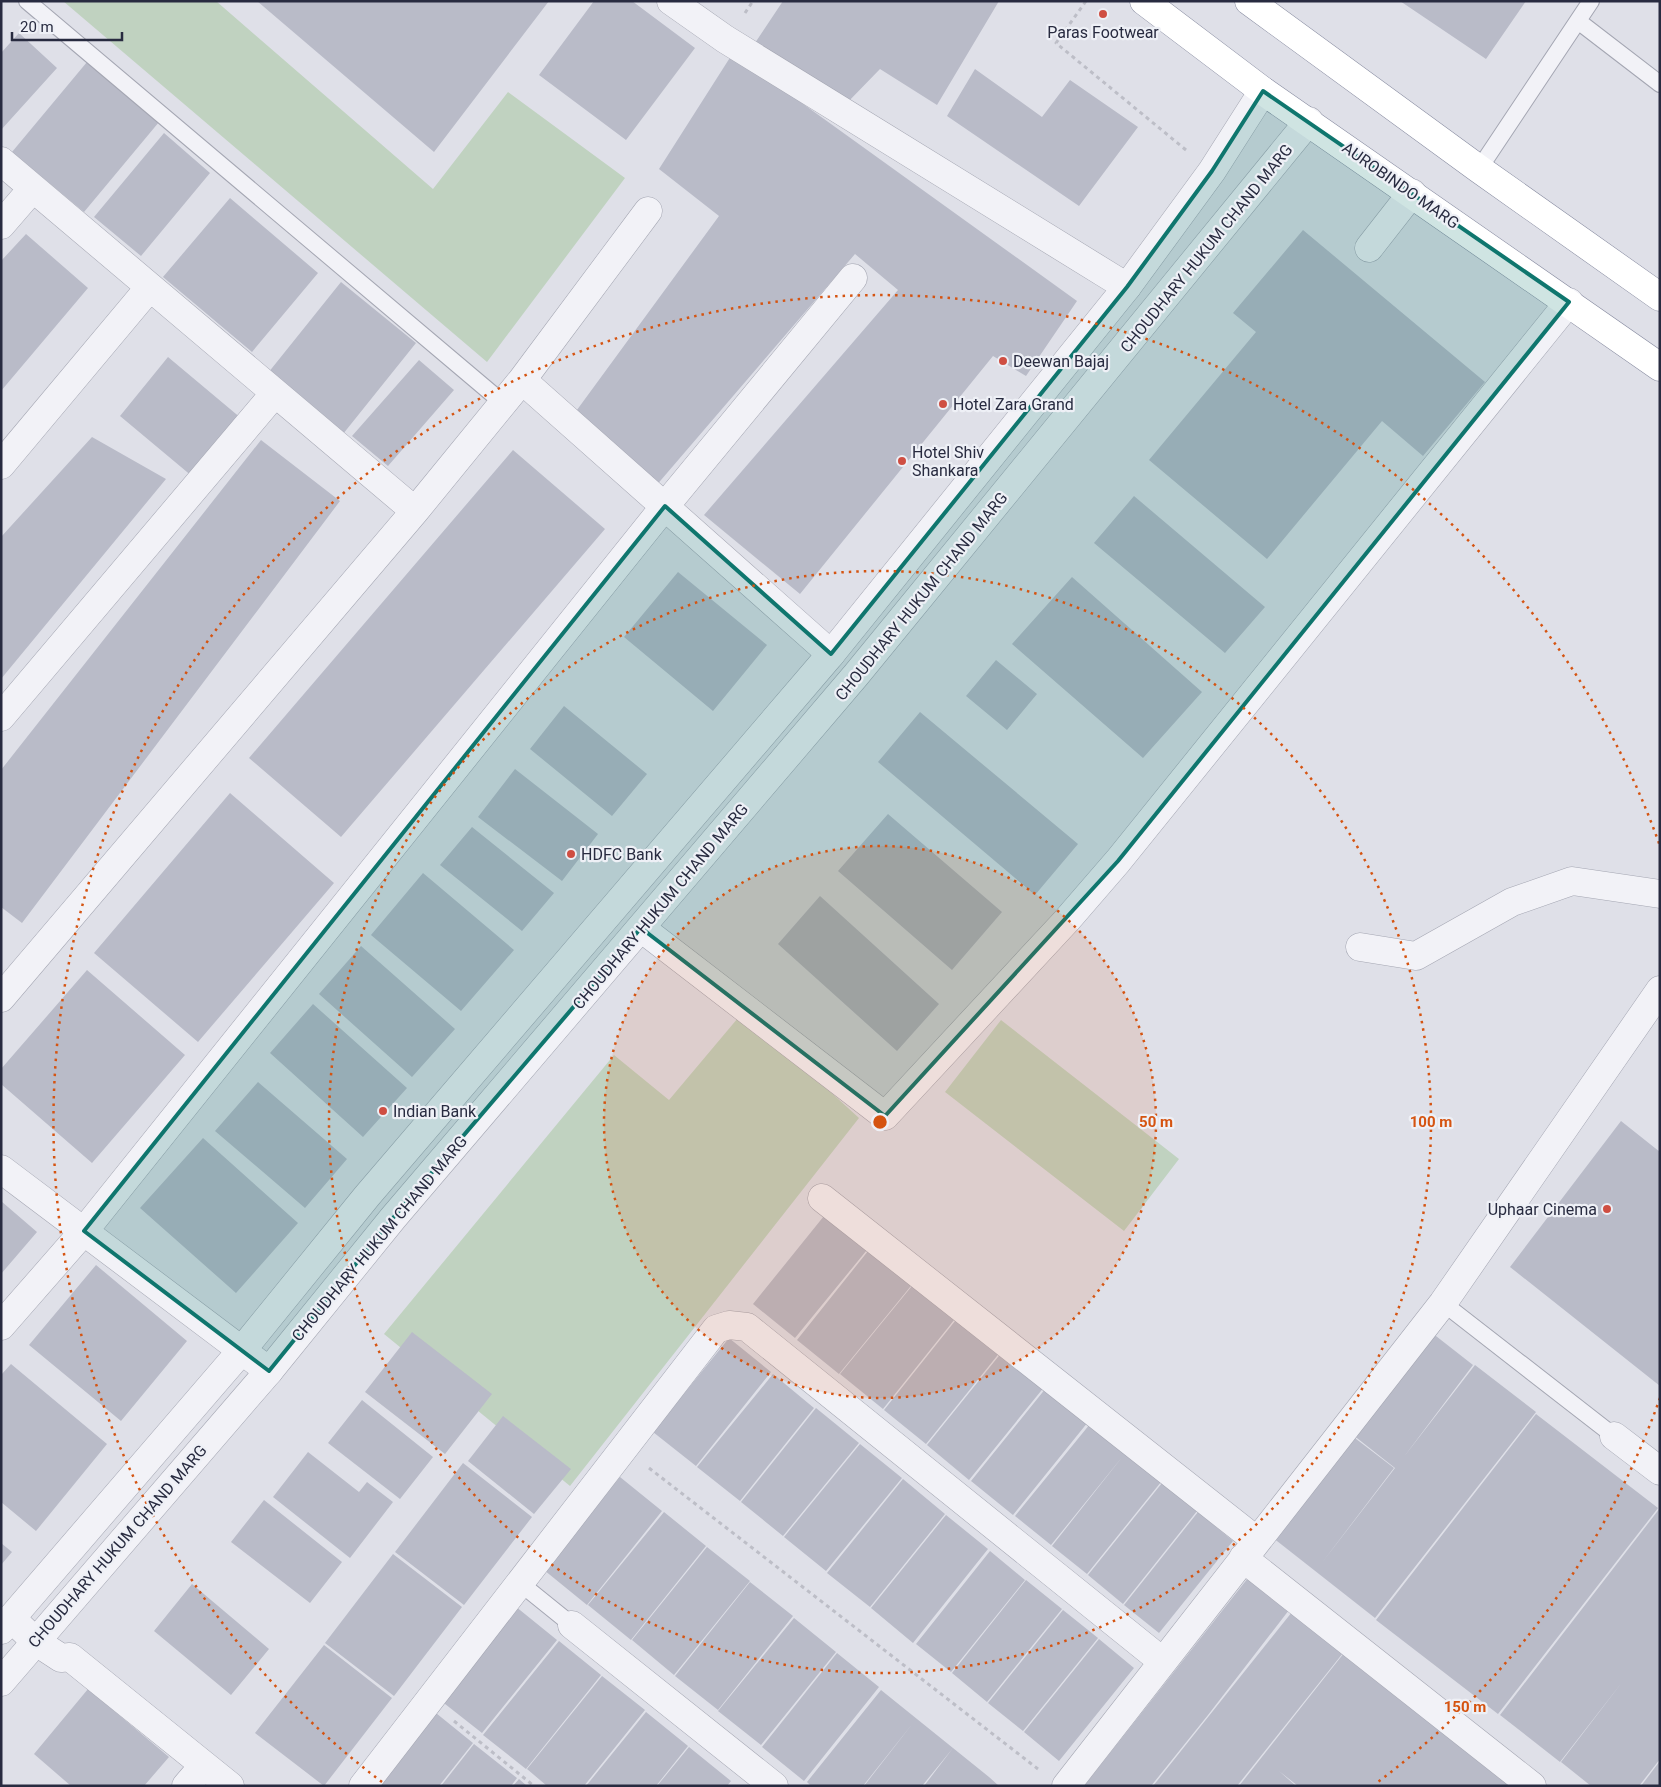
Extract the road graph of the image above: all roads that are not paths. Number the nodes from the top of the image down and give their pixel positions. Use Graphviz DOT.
graph roads {
  1 [pos="27,1"];
  2 [pos="671,1"];
  3 [pos="1144,1"];
  4 [pos="1249,1"];
  5 [pos="1591,1"];
  6 [pos="1578,22"];
  7 [pos="1660,84"];
  8 [pos="1263,91"];
  9 [pos="1309,121"];
  10 [pos="1,161"];
  11 [pos="1479,169"];
  12 [pos="33,188"];
  13 [pos="1412,193"];
  14 [pos="648,211"];
  15 [pos="1,225"];
  16 [pos="1369,248"];
  17 [pos="853,278"];
  18 [pos="1127,286"];
  19 [pos="150,287"];
  20 [pos="1660,297"];
  21 [pos="1569,302"];
  22 [pos="1660,366"];
  23 [pos="522,380"];
  24 [pos="275,393"];
  25 [pos="503,403"];
  26 [pos="1,465"];
  27 [pos="665,506"];
  28 [pos="415,511"];
  29 [pos="831,654"];
  30 [pos="1,717"];
  31 [pos="1660,894"];
  32 [pos="641,928"];
  33 [pos="1360,947"];
  34 [pos="1660,990"];
  35 [pos="1,998"];
  36 [pos="1,1169"];
  37 [pos="822,1198"];
  38 [pos="84,1231"];
  39 [pos="1443,1303"];
  40 [pos="1,1326"];
  41 [pos="242,1350"];
  42 [pos="269,1371"];
  43 [pos="1614,1436"];
  44 [pos="1660,1471"];
  45 [pos="1250,1549"];
  46 [pos="520,1583"];
  47 [pos="11,1618"];
  48 [pos="572,1625"];
  49 [pos="42,1633"];
  50 [pos="1162,1661"];
  51 [pos="1,1682"];
  52 [pos="204,1765"];
  53 [pos="1055,1780"];
  54 [pos="186,1786"];
  55 [pos="230,1786"];
  56 [pos="363,1786"];
  57 [pos="774,1786"];
  58 [pos="1532,1786"];
  1 -- 25 [label="lane"];
  2 -- 18 [label="street"];
  3 -- 8 [label="highway, AUROBINDO MARG"];
  4 -- 11 [label="highway"];
  5 -- 6 [label="lane"];
  6 -- 7 [label="lane"];
  6 -- 11 [label="lane"];
  8 -- 9 [label="highway, AUROBINDO MARG"];
  8 -- 18 [label="street, CHOUDHARY HUKUM CHAND MARG"];
  9 -- 13 [label="highway, AUROBINDO MARG"];
  9 -- 32 [label="street, CHOUDHARY HUKUM CHAND MARG"];
  10 -- 12 [label="street"];
  11 -- 20 [label="highway"];
  12 -- 15 [label="street"];
  12 -- 19 [label="street"];
  13 -- 16 [label="street"];
  13 -- 21 [label="highway, AUROBINDO MARG"];
  14 -- 23 [label="street"];
  17 -- 27 [label="street"];
  18 -- 29 [label="street, CHOUDHARY HUKUM CHAND MARG"];
  19 -- 24 [label="street"];
  19 -- 26 [label="street"];
  21 -- 22 [label="highway, AUROBINDO MARG"];
  21 -- 32 [label="street"];
  23 -- 25 [label="street"];
  23 -- 27 [label="street"];
  24 -- 28 [label="street"];
  24 -- 30 [label="street"];
  25 -- 28 [label="street"];
  27 -- 29 [label="street"];
  27 -- 38 [label="street"];
  28 -- 35 [label="street"];
  29 -- 41 [label="street, CHOUDHARY HUKUM CHAND MARG"];
  31 -- 33 [label="street"];
  32 -- 42 [label="street, CHOUDHARY HUKUM CHAND MARG"];
  34 -- 39 [label="street"];
  36 -- 38 [label="street"];
  37 -- 45 [label="street"];
  38 -- 40 [label="street"];
  38 -- 41 [label="street"];
  39 -- 43 [label="lane"];
  39 -- 45 [label="street"];
  41 -- 42 [label="street"];
  41 -- 47 [label="street, CHOUDHARY HUKUM CHAND MARG"];
  42 -- 49 [label="street, CHOUDHARY HUKUM CHAND MARG"];
  43 -- 44 [label="street"];
  45 -- 50 [label="street"];
  45 -- 58 [label="street"];
  46 -- 48 [label="lane"];
  46 -- 50 [label="street"];
  46 -- 56 [label="street"];
  47 -- 49 [label="street"];
  48 -- 57 [label="street"];
  49 -- 51 [label="street, CHOUDHARY HUKUM CHAND MARG"];
  49 -- 52 [label="street"];
  50 -- 53 [label="street"];
  52 -- 54 [label="street"];
  52 -- 55 [label="street"];
}
